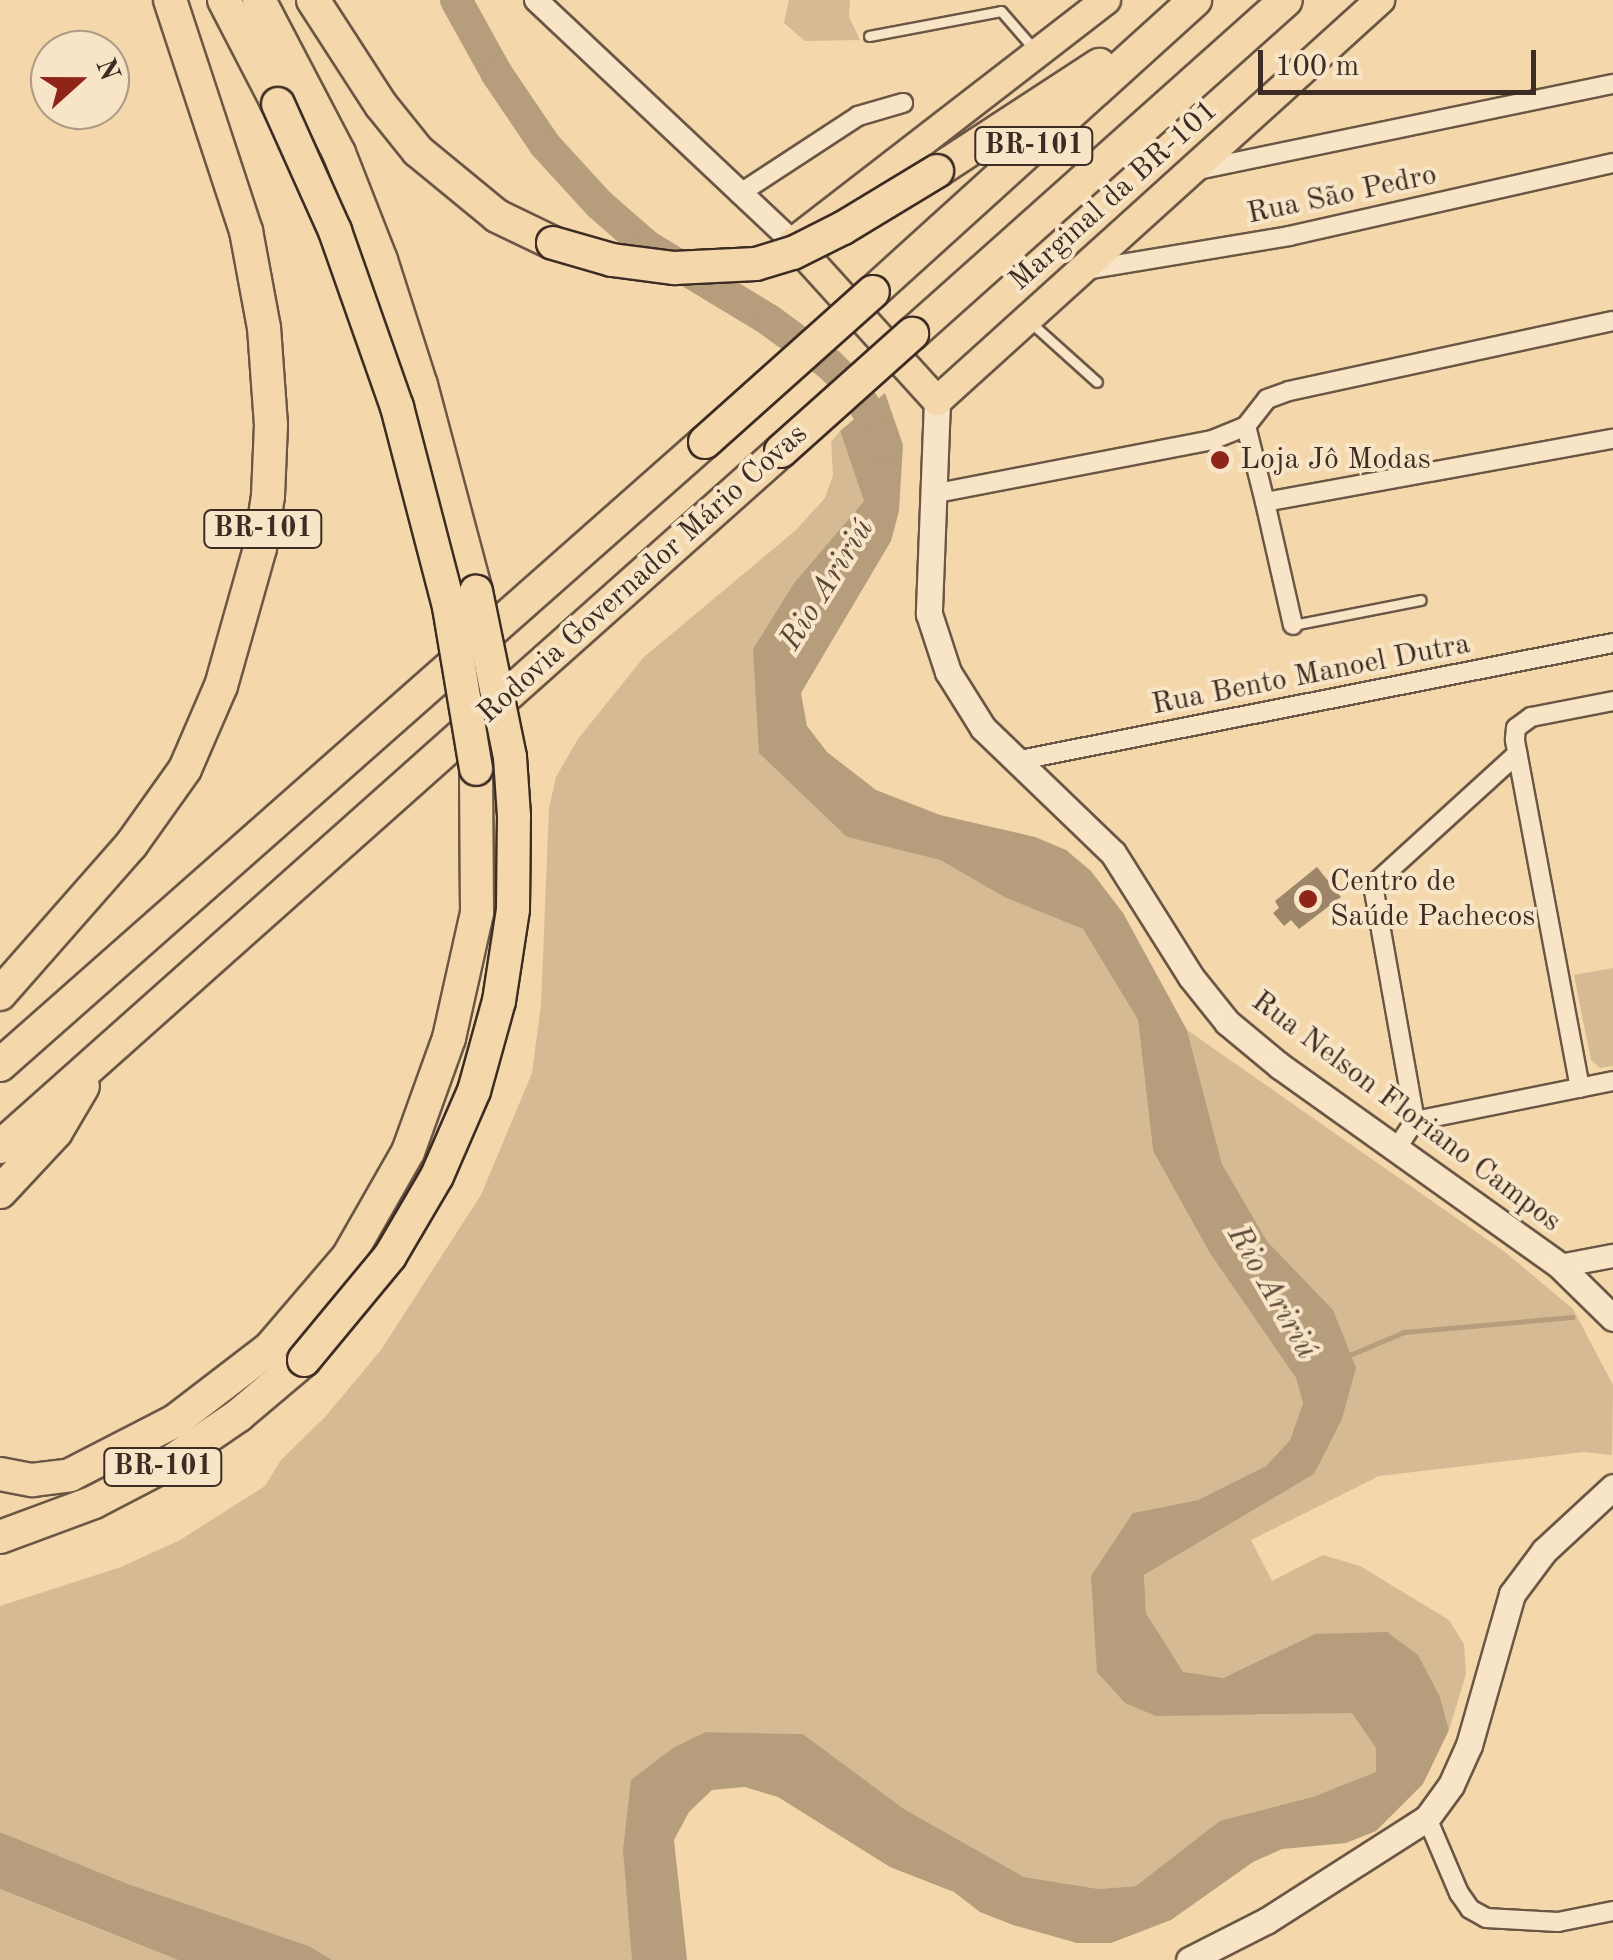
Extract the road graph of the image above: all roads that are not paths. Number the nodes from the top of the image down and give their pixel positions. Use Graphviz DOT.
graph roads {
  1 [pos="170,0"];
  2 [pos="224,0"];
  3 [pos="260,0"];
  4 [pos="313,0"];
  5 [pos="536,0"];
  6 [pos="1106,0"];
  7 [pos="1286,0"];
  8 [pos="1381,1"];
  9 [pos="1189,6"];
  10 [pos="868,36"];
  11 [pos="1039,55"];
  12 [pos="1613,84"];
  13 [pos="294,99"];
  14 [pos="903,103"];
  15 [pos="1613,164"];
  16 [pos="1190,172"];
  17 [pos="738,194"];
  18 [pos="793,242"];
  19 [pos="1081,271"];
  20 [pos="1027,319"];
  21 [pos="1613,322"];
  22 [pos="1097,382"];
  23 [pos="937,401"];
  24 [pos="1246,426"];
  25 [pos="1613,439"];
  26 [pos="932,494"];
  27 [pos="1265,502"];
  28 [pos="1422,600"];
  29 [pos="1293,625"];
  30 [pos="1613,643"];
  31 [pos="1613,701"];
  32 [pos="1518,754"];
  33 [pos="1020,760"];
  34 [pos="0,994"];
  35 [pos="98,1059"];
  36 [pos="0,1065"];
  37 [pos="1613,1082"];
  38 [pos="1580,1088"];
  39 [pos="1415,1120"];
  40 [pos="0,1147"];
  41 [pos="1396,1149"];
  42 [pos="0,1192"];
  43 [pos="1613,1256"];
  44 [pos="1560,1266"];
  45 [pos="1613,1318"];
  46 [pos="0,1474"];
  47 [pos="1613,1487"];
  48 [pos="0,1536"];
  49 [pos="1427,1818"];
  50 [pos="1613,1911"];
  51 [pos="1220,1955"];
  52 [pos="1189,1960"];
  1 -- 34 [label="highway, BR-101"];
  2 -- 13 [label="highway, BR-101"];
  3 -- 13 [label="highway, BR-101"];
  4 -- 9 [label="highway, BR-101, bridge"];
  5 -- 17 [label="street"];
  6 -- 11 [label="main road"];
  7 -- 35 [label="highway, Rodovia Governador Mário Covas / BR-101, bridge"];
  8 -- 16 [label="main road, Marginal da BR-101"];
  9 -- 36 [label="highway, Rodovia Governador Mário Covas / BR-101, bridge"];
  10 -- 11 [label="lane"];
  11 -- 18 [label="main road"];
  12 -- 16 [label="street"];
  13 -- 46 [label="highway, BR-101, bridge"];
  13 -- 48 [label="highway, BR-101, bridge"];
  14 -- 17 [label="street"];
  15 -- 19 [label="street, Rua São Pedro"];
  16 -- 19 [label="main road, Marginal da BR-101"];
  17 -- 18 [label="street"];
  18 -- 23 [label="main road"];
  19 -- 20 [label="main road, Marginal da BR-101"];
  20 -- 22 [label="lane"];
  20 -- 23 [label="main road, Marginal da BR-101"];
  21 -- 24 [label="street"];
  23 -- 26 [label="main road, Rua Nelson Floriano Campos"];
  24 -- 26 [label="street"];
  24 -- 27 [label="street"];
  25 -- 27 [label="street"];
  26 -- 33 [label="main road, Rua Nelson Floriano Campos"];
  27 -- 29 [label="street"];
  28 -- 29 [label="lane"];
  30 -- 33 [label="street, Rua Bento Manoel Dutra"];
  31 -- 32 [label="street"];
  32 -- 38 [label="street"];
  32 -- 39 [label="street"];
  33 -- 41 [label="main road, Rua Nelson Floriano Campos"];
  35 -- 40 [label="highway, Rodovia Governador Mário Covas / BR-101"];
  35 -- 42 [label="highway, BR-101"];
  37 -- 38 [label="street"];
  38 -- 39 [label="street"];
  39 -- 41 [label="street"];
  41 -- 44 [label="main road, Rua Nelson Floriano Campos"];
  43 -- 44 [label="street"];
  44 -- 45 [label="main road, Rua Nelson Floriano Campos"];
  47 -- 49 [label="main road"];
  49 -- 50 [label="street"];
  49 -- 51 [label="main road"];
  51 -- 52 [label="main road"];
}
